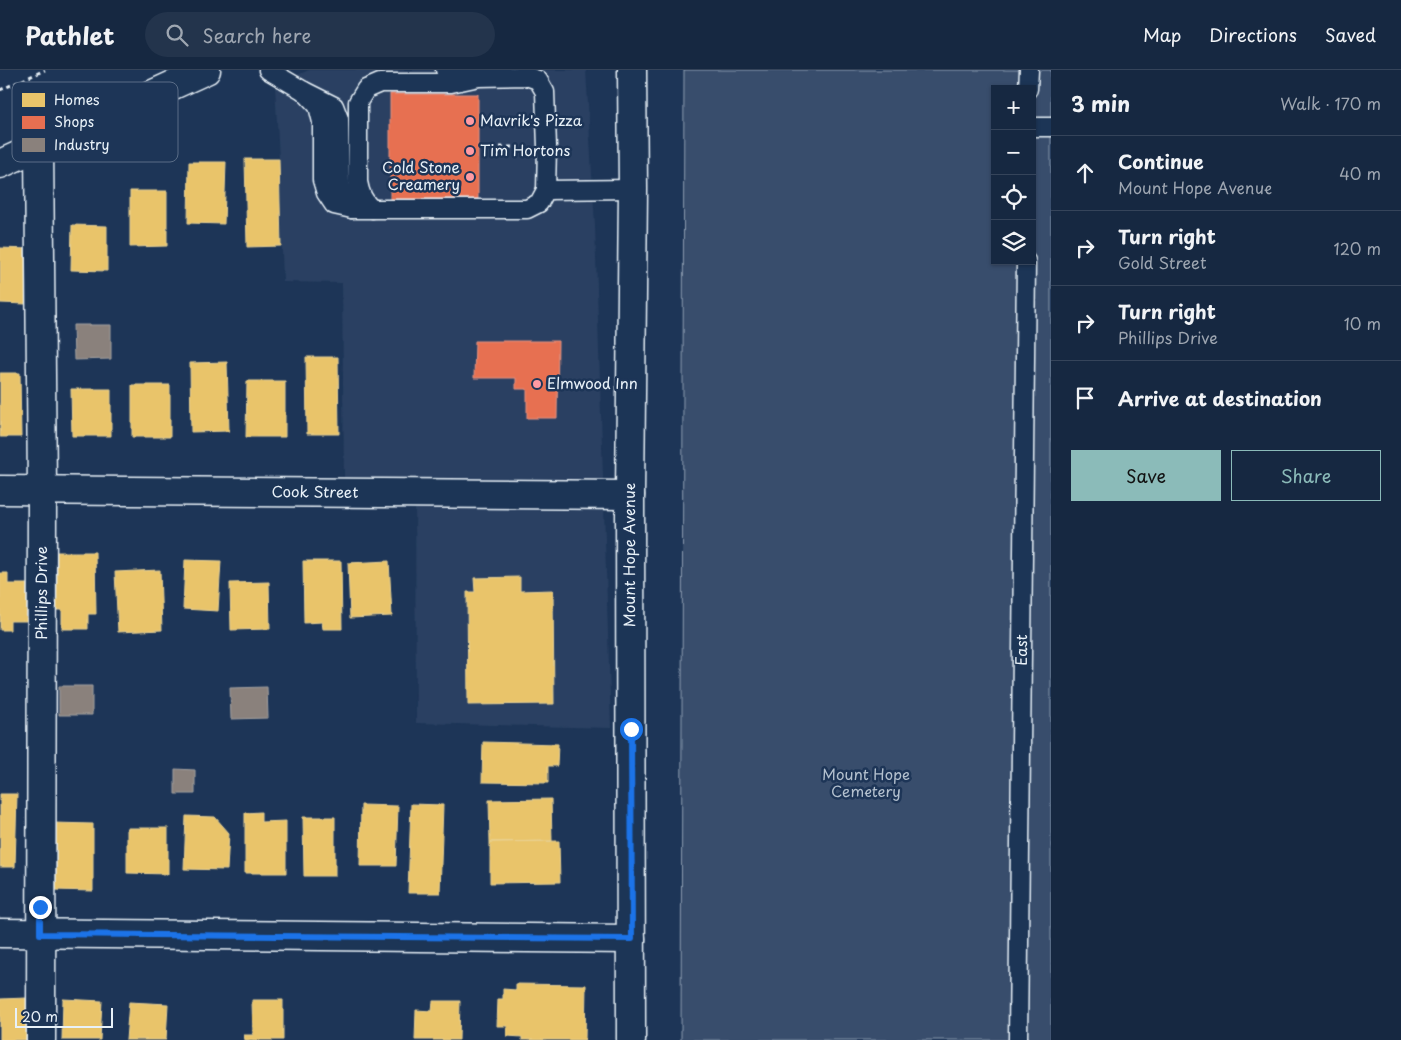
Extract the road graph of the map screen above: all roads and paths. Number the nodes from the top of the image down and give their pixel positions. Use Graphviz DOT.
graph roads {
  1 [pos="45,70"];
  2 [pos="206,70"];
  3 [pos="268,70"];
  4 [pos="445,70"];
  5 [pos="632,70"];
  6 [pos="1028,70"];
  7 [pos="479,77"];
  8 [pos="18,82"];
  9 [pos="178,83"];
  10 [pos="12,85"];
  11 [pos="1028,85"];
  12 [pos="0,90"];
  13 [pos="1036,127"];
  14 [pos="1051,127"];
  15 [pos="500,147"];
  16 [pos="528,147"];
  17 [pos="12,158"];
  18 [pos="39,162"];
  19 [pos="0,164"];
  20 [pos="633,189"];
  21 [pos="546,190"];
  22 [pos="372,209"];
  23 [pos="1026,265"];
  24 [pos="0,490"];
  25 [pos="42,490"];
  26 [pos="630,495"];
  27 [pos="0,933"];
  28 [pos="40,934"];
  29 [pos="632,939"];
  30 [pos="40,1040"];
  31 [pos="631,1040"];
  32 [pos="1018,1040"];
  1 -- 8 [label="path"];
  2 -- 9 [label="street"];
  3 -- 22 [label="lane"];
  4 -- 7 [label="lane"];
  5 -- 20 [label="street, Mount Hope Avenue"];
  6 -- 11 [label="lane"];
  7 -- 21 [label="lane"];
  7 -- 22 [label="lane"];
  10 -- 12 [label="path"];
  13 -- 14 [label="lane"];
  15 -- 16 [label="path"];
  17 -- 19 [label="street"];
  18 -- 25 [label="street, Phillips Drive"];
  20 -- 21 [label="lane"];
  20 -- 26 [label="street, Mount Hope Avenue"];
  21 -- 22 [label="lane"];
  23 -- 32 [label="lane, East"];
  24 -- 25 [label="street, Cook Street"];
  25 -- 26 [label="street, Cook Street"];
  25 -- 28 [label="street, Phillips Drive"];
  26 -- 29 [label="street, Mount Hope Avenue"];
  27 -- 28 [label="street"];
  28 -- 29 [label="street"];
  28 -- 30 [label="street, Phillips Drive"];
  29 -- 31 [label="street, Mount Hope Avenue"];
}
